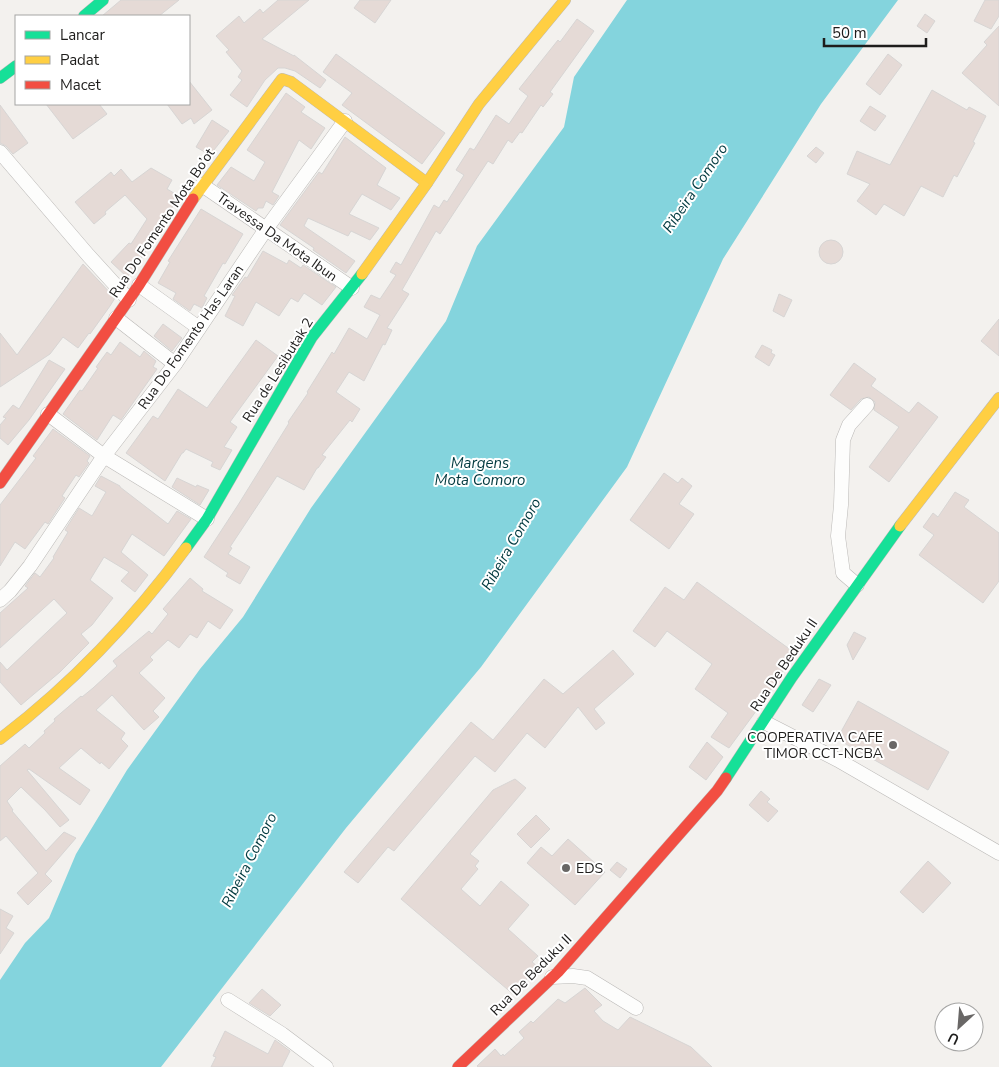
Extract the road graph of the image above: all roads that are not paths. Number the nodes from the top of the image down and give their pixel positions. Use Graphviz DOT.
graph roads {
  1 [pos="103,0"];
  2 [pos="565,0"];
  3 [pos="85,15"];
  4 [pos="15,67"];
  5 [pos="0,78"];
  6 [pos="345,121"];
  7 [pos="0,152"];
  8 [pos="427,183"];
  9 [pos="202,185"];
  10 [pos="266,229"];
  11 [pos="139,285"];
  12 [pos="352,288"];
  13 [pos="129,300"];
  14 [pos="116,318"];
  15 [pos="199,328"];
  16 [pos="175,364"];
  17 [pos="999,398"];
  18 [pos="867,404"];
  19 [pos="48,414"];
  20 [pos="104,456"];
  21 [pos="0,483"];
  22 [pos="207,519"];
  23 [pos="857,585"];
  24 [pos="3,591"];
  25 [pos="764,722"];
  26 [pos="0,739"];
  27 [pos="999,853"];
  28 [pos="552,978"];
  29 [pos="228,1000"];
  30 [pos="636,1008"];
  31 [pos="326,1067"];
  32 [pos="458,1067"];
  1 -- 3 [label="street"];
  2 -- 8 [label="street, Rua de Lesibutak 2"];
  4 -- 5 [label="street"];
  6 -- 8 [label="street, Rua Do Fomento Mota Bo’ot"];
  6 -- 9 [label="street, Rua Do Fomento Mota Bo’ot"];
  6 -- 10 [label="street, Rua Do Fomento Has Laran"];
  7 -- 13 [label="street"];
  8 -- 12 [label="street, Rua de Lesibutak 2"];
  9 -- 10 [label="street, Travessa Da Mota Ibun"];
  9 -- 11 [label="street, Rua Do Fomento Mota Bo’ot"];
  10 -- 12 [label="street, Travessa Da Mota Ibun"];
  10 -- 15 [label="street, Rua Do Fomento Has Laran"];
  11 -- 13 [label="street, Rua Do Fomento Mota Bo’ot"];
  11 -- 15 [label="street"];
  12 -- 22 [label="street, Rua de Lesibutak 2"];
  13 -- 14 [label="street, Rua Do Fomento Mota Bo’ot"];
  14 -- 16 [label="street"];
  14 -- 19 [label="street, Rua Do Fomento Mota Bo’ot"];
  15 -- 16 [label="street, Rua Do Fomento Has Laran"];
  16 -- 20 [label="street, Rua Do Fomento Has Laran"];
  17 -- 23 [label="street, Rua De Beduku II"];
  18 -- 23 [label="street"];
  19 -- 20 [label="street"];
  19 -- 21 [label="street, Rua Do Fomento Mota Bo’ot"];
  20 -- 22 [label="street"];
  20 -- 24 [label="street, Rua Do Fomento Has Laran"];
  22 -- 26 [label="street, Rua de Lesibutak 2"];
  23 -- 25 [label="street, Rua De Beduku II"];
  25 -- 27 [label="street"];
  25 -- 28 [label="street, Rua De Beduku II"];
  28 -- 30 [label="street"];
  28 -- 32 [label="street, Rua De Beduku II"];
  29 -- 31 [label="street"];
}
